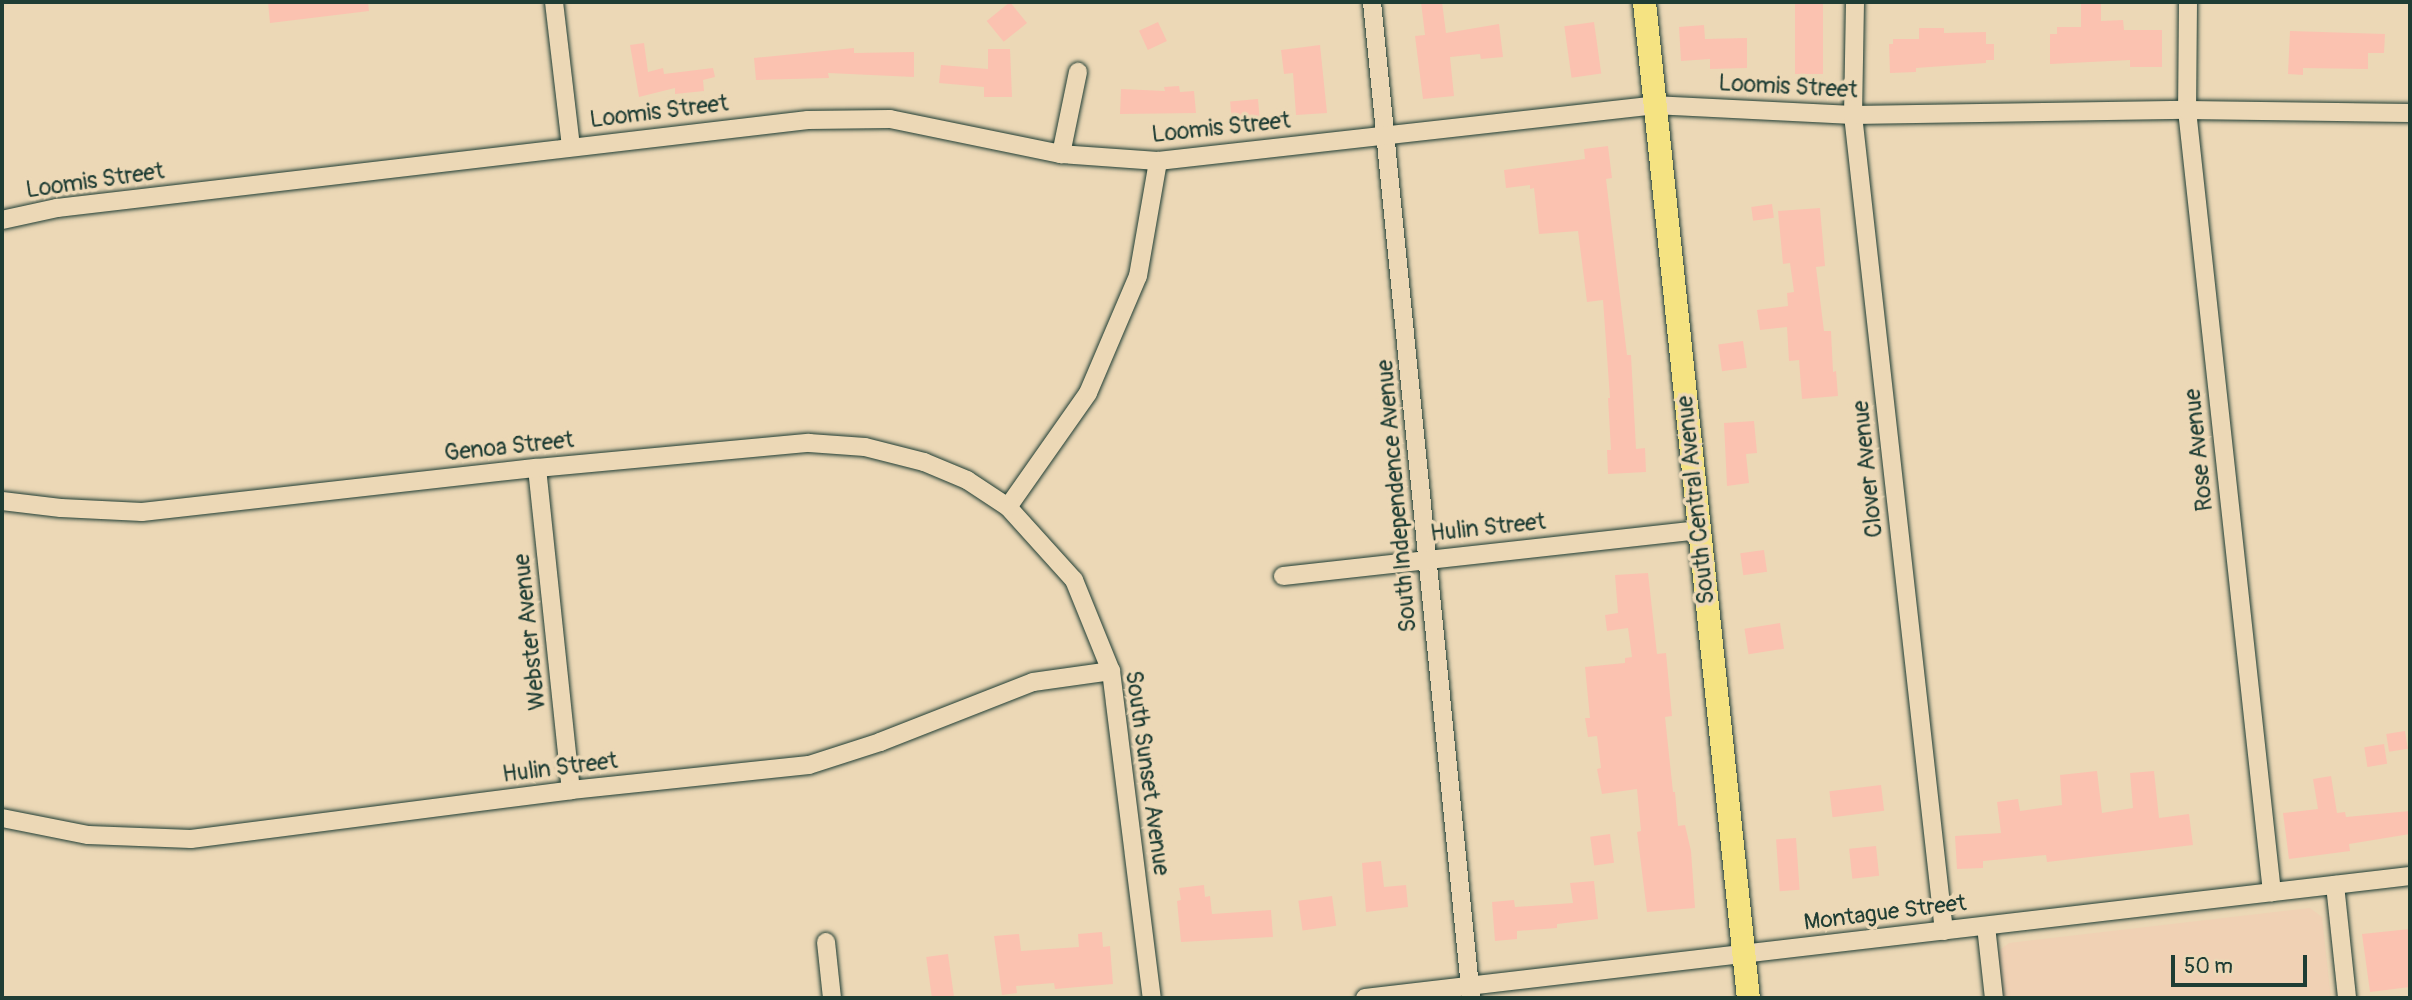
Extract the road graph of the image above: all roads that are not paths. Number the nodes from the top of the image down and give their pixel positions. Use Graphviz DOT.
graph roads {
  1 [pos="554,2"];
  2 [pos="1372,2"];
  3 [pos="1644,2"];
  4 [pos="1855,2"];
  5 [pos="2188,2"];
  6 [pos="1078,72"];
  7 [pos="1654,105"];
  8 [pos="2187,110"];
  9 [pos="2410,113"];
  10 [pos="1853,115"];
  11 [pos="1388,135"];
  12 [pos="572,147"];
  13 [pos="1061,154"];
  14 [pos="1158,161"];
  15 [pos="2,220"];
  16 [pos="537,468"];
  17 [pos="2,501"];
  18 [pos="1008,507"];
  19 [pos="1699,530"];
  20 [pos="1427,560"];
  21 [pos="1283,576"];
  22 [pos="1111,671"];
  23 [pos="571,790"];
  24 [pos="2,818"];
  25 [pos="2410,876"];
  26 [pos="2335,885"];
  27 [pos="2272,892"];
  28 [pos="1986,926"];
  29 [pos="1944,931"];
  30 [pos="827,942"];
  31 [pos="1744,954"];
  32 [pos="1471,992"];
  33 [pos="832,998"];
  34 [pos="1152,998"];
  35 [pos="1365,998"];
  36 [pos="1748,998"];
  37 [pos="1994,998"];
  38 [pos="2347,998"];
  1 -- 12 [label="street"];
  2 -- 11 [label="street, South Independence Avenue"];
  3 -- 7 [label="main road, South Central Avenue"];
  4 -- 10 [label="street, Clover Avenue"];
  5 -- 8 [label="street, Rose Avenue"];
  6 -- 13 [label="street"];
  7 -- 10 [label="street, Loomis Street"];
  7 -- 11 [label="street, Loomis Street"];
  7 -- 19 [label="main road, South Central Avenue"];
  8 -- 9 [label="street, Loomis Street"];
  8 -- 10 [label="street, Loomis Street"];
  8 -- 27 [label="street, Rose Avenue"];
  10 -- 29 [label="street, Clover Avenue"];
  11 -- 14 [label="street, Loomis Street"];
  11 -- 20 [label="street, South Independence Avenue"];
  12 -- 13 [label="street, Loomis Street"];
  12 -- 15 [label="street, Loomis Street"];
  13 -- 14 [label="street, Loomis Street"];
  14 -- 18 [label="street"];
  16 -- 17 [label="street, Genoa Street"];
  16 -- 18 [label="street, Genoa Street"];
  16 -- 23 [label="street, Webster Avenue"];
  18 -- 22 [label="street, South Sunset Avenue"];
  19 -- 20 [label="street, Hulin Street"];
  19 -- 31 [label="main road, South Central Avenue"];
  20 -- 21 [label="street, Hulin Street"];
  20 -- 32 [label="street, South Independence Avenue"];
  22 -- 23 [label="street, Hulin Street"];
  22 -- 34 [label="street, South Sunset Avenue"];
  23 -- 24 [label="street, Hulin Street"];
  25 -- 26 [label="street, Montague Street"];
  26 -- 27 [label="street, Montague Street"];
  26 -- 38 [label="street"];
  27 -- 28 [label="street, Montague Street"];
  28 -- 29 [label="street, Montague Street"];
  28 -- 37 [label="street"];
  29 -- 31 [label="street, Montague Street"];
  30 -- 33 [label="street"];
  31 -- 32 [label="street, Montague Street"];
  31 -- 36 [label="main road, South Central Avenue"];
  32 -- 35 [label="street, Montague Street"];
}
